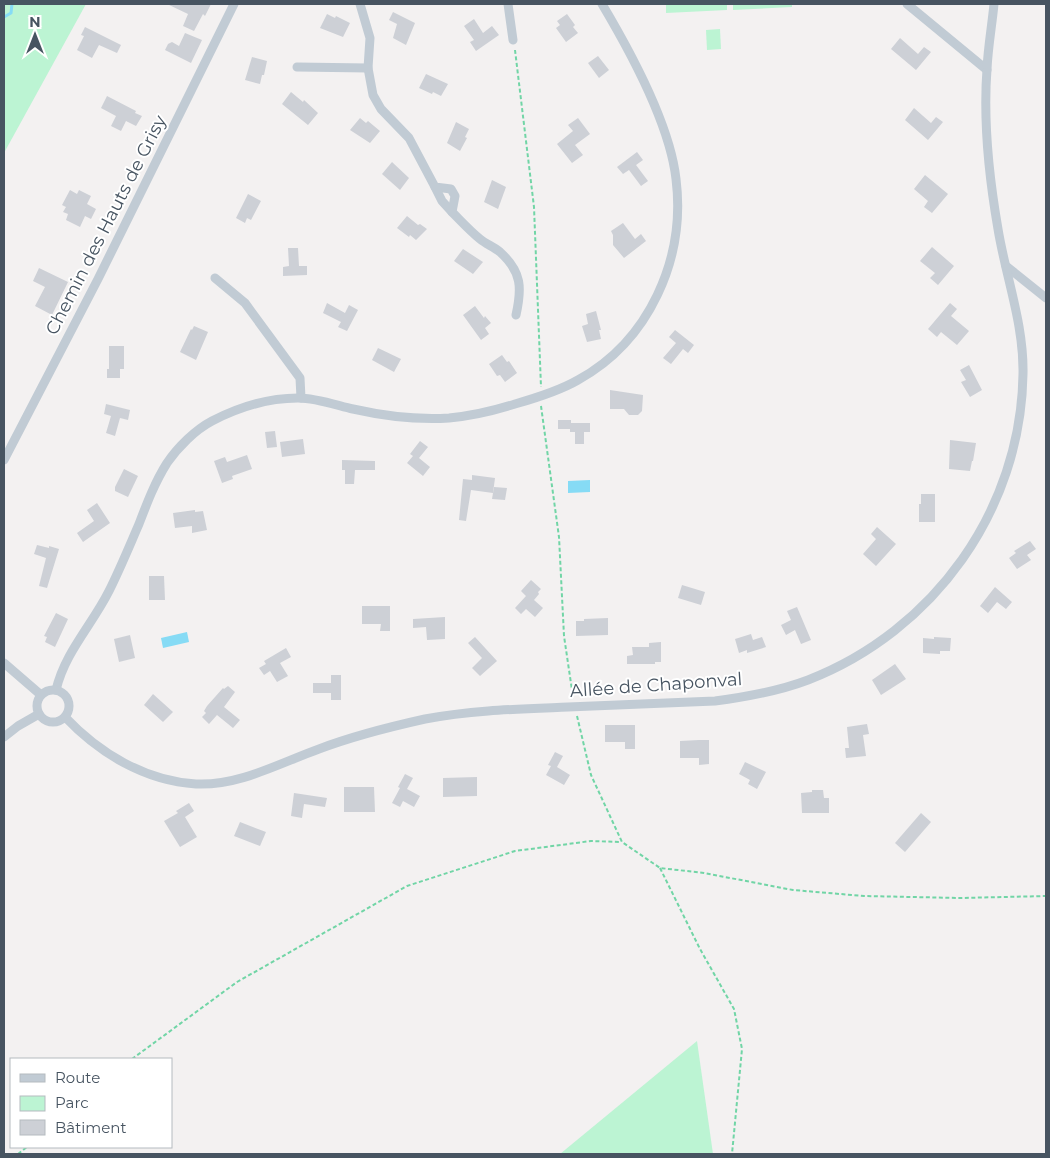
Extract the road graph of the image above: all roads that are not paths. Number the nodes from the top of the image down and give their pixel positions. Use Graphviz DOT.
graph roads {
  1 [pos="234,4"];
  2 [pos="360,4"];
  3 [pos="508,4"];
  4 [pos="602,4"];
  5 [pos="907,4"];
  6 [pos="994,4"];
  7 [pos="514,40"];
  8 [pos="297,67"];
  9 [pos="368,68"];
  10 [pos="987,70"];
  11 [pos="435,188"];
  12 [pos="452,212"];
  13 [pos="1006,266"];
  14 [pos="215,278"];
  15 [pos="1046,298"];
  16 [pos="516,316"];
  17 [pos="301,398"];
  18 [pos="4,460"];
  19 [pos="4,663"];
  20 [pos="56,690"];
  21 [pos="41,695"];
  22 [pos="39,714"];
  23 [pos="64,716"];
  24 [pos="4,737"];
  1 -- 18 [label="street, Chemin des Hauts de Grisy"];
  2 -- 9 [label="street"];
  3 -- 7 [label="street"];
  4 -- 17 [label="street"];
  5 -- 10 [label="street"];
  6 -- 10 [label="street, Allée de Chaponval"];
  8 -- 9 [label="street"];
  9 -- 11 [label="street"];
  10 -- 13 [label="street, Allée de Chaponval"];
  11 -- 12 [label="street"];
  11 -- 12 [label="street"];
  12 -- 16 [label="street"];
  13 -- 15 [label="street"];
  13 -- 23 [label="street, Allée de Chaponval"];
  14 -- 17 [label="street"];
  17 -- 20 [label="street"];
  19 -- 21 [label="street"];
  20 -- 21 [label="street"];
  20 -- 23 [label="street"];
  21 -- 22 [label="street"];
  22 -- 23 [label="street"];
  22 -- 24 [label="street"];
}
